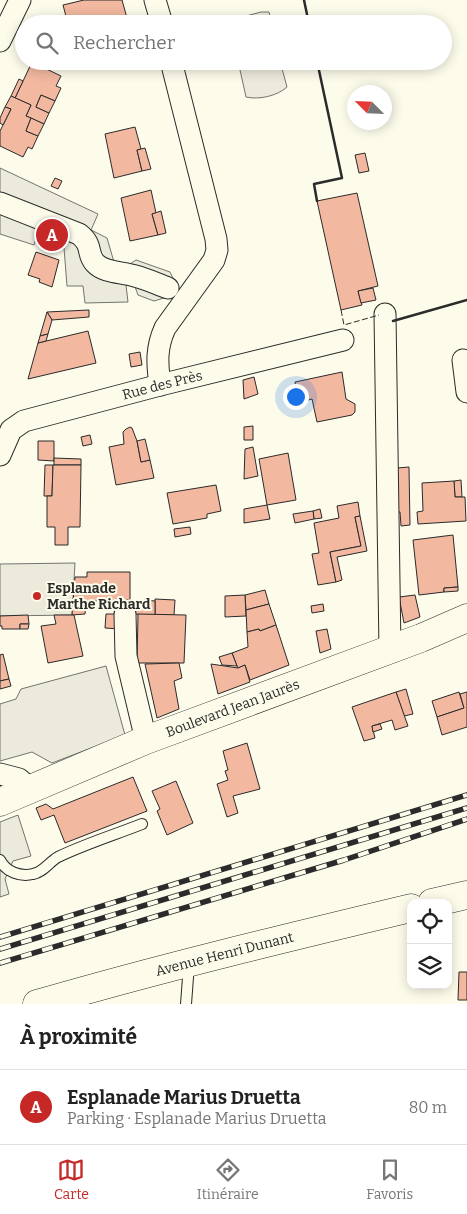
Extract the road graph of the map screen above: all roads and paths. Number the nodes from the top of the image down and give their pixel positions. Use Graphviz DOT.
graph roads {
  1 [pos="20,0"];
  2 [pos="156,0"];
  3 [pos="160,15"];
  4 [pos="0,41"];
  5 [pos="173,70"];
  6 [pos="0,203"];
  7 [pos="178,292"];
  8 [pos="385,314"];
  9 [pos="344,340"];
  10 [pos="463,360"];
  11 [pos="160,385"];
  12 [pos="467,392"];
  13 [pos="0,455"];
  14 [pos="125,614"];
  15 [pos="467,618"];
  16 [pos="390,650"];
  17 [pos="146,740"];
  18 [pos="0,774"];
  19 [pos="30,789"];
  20 [pos="0,802"];
  21 [pos="142,824"];
  22 [pos="0,860"];
  23 [pos="467,895"];
  24 [pos="450,899"];
  25 [pos="407,909"];
  26 [pos="189,963"];
  27 [pos="37,1004"];
  28 [pos="186,1004"];
  1 -- 4 [label="street"];
  2 -- 3 [label="street"];
  5 -- 7 [label="street"];
  6 -- 7 [label="street"];
  7 -- 11 [label="street"];
  8 -- 16 [label="street"];
  9 -- 11 [label="street, Rue des Près"];
  10 -- 12 [label="street"];
  11 -- 13 [label="street, Rue des Près"];
  14 -- 17 [label="street"];
  15 -- 16 [label="street, Boulevard Jean Jaurès"];
  16 -- 17 [label="street, Boulevard Jean Jaurès"];
  17 -- 19 [label="street, Boulevard Jean Jaurès"];
  18 -- 19 [label="street"];
  19 -- 20 [label="street, Boulevard Jean Jaurès"];
  21 -- 22 [label="lane"];
  23 -- 24 [label="street"];
  25 -- 26 [label="street, Avenue Henri Dunant"];
  26 -- 27 [label="street, Avenue Henri Dunant"];
  26 -- 28 [label="lane"];
}
